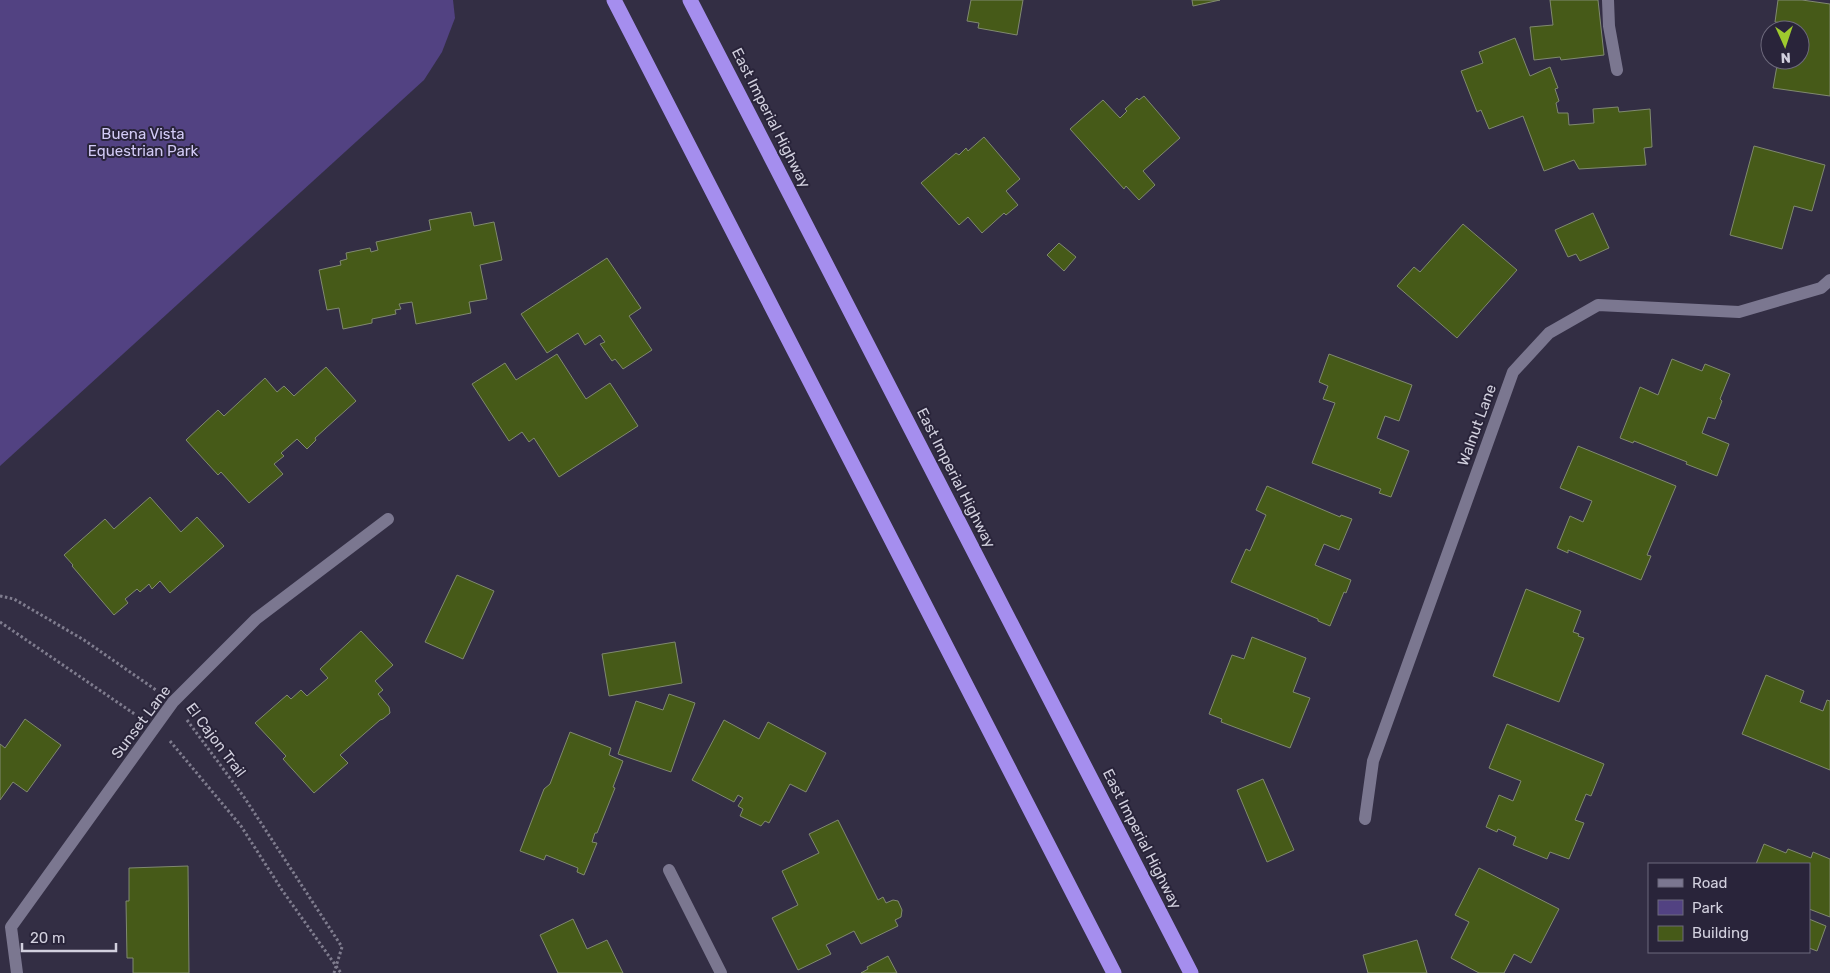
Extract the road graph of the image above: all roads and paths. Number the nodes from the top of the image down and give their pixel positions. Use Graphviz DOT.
graph roads {
  1 [pos="614,0"];
  2 [pos="690,0"];
  3 [pos="1608,0"];
  4 [pos="1617,70"];
  5 [pos="1830,280"];
  6 [pos="388,518"];
  7 [pos="0,596"];
  8 [pos="0,622"];
  9 [pos="173,702"];
  10 [pos="155,728"];
  11 [pos="1365,819"];
  12 [pos="669,870"];
  13 [pos="336,965"];
  14 [pos="17,973"];
  15 [pos="334,973"];
  16 [pos="341,973"];
  17 [pos="721,973"];
  18 [pos="1114,973"];
  19 [pos="1191,973"];
  1 -- 18 [label="highway"];
  2 -- 19 [label="highway, East Imperial Highway"];
  3 -- 4 [label="street"];
  5 -- 11 [label="street, Walnut Lane"];
  6 -- 9 [label="street, Sunset Lane"];
  7 -- 9 [label="path, El Cajon Trail"];
  8 -- 10 [label="path"];
  9 -- 10 [label="street, Sunset Lane"];
  9 -- 13 [label="path, El Cajon Trail"];
  10 -- 13 [label="path"];
  10 -- 14 [label="street, Sunset Lane"];
  12 -- 17 [label="street"];
  13 -- 15 [label="path, El Cajon Trail"];
  13 -- 16 [label="path"];
}
